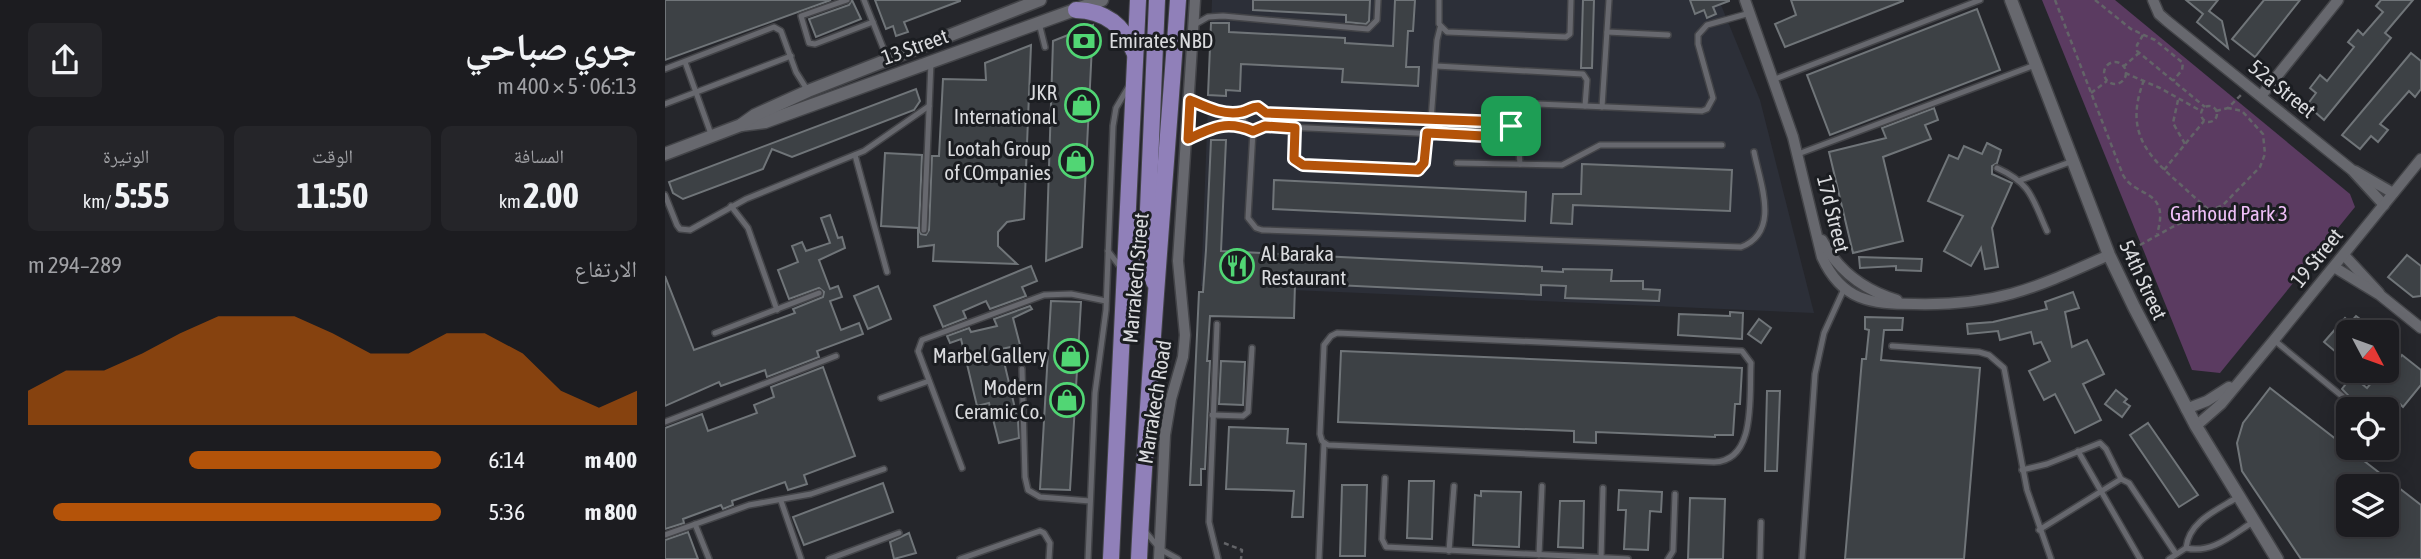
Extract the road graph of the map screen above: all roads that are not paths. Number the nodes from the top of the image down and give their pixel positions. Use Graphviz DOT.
graph roads {
  1 [pos="847,0"];
  2 [pos="864,0"];
  3 [pos="1040,0"];
  4 [pos="1102,0"];
  5 [pos="1138,0"];
  6 [pos="1157,0"];
  7 [pos="1178,0"];
  8 [pos="1195,0"];
  9 [pos="1378,0"];
  10 [pos="1439,0"];
  11 [pos="1571,0"];
  12 [pos="1609,0"];
  13 [pos="1745,0"];
  14 [pos="1980,0"];
  15 [pos="2011,0"];
  16 [pos="2339,0"];
  17 [pos="2154,3"];
  18 [pos="1076,10"];
  19 [pos="1749,13"];
  20 [pos="873,22"];
  21 [pos="1039,23"];
  22 [pos="1194,24"];
  23 [pos="1440,28"];
  24 [pos="1607,32"];
  25 [pos="1668,35"];
  26 [pos="1045,47"];
  27 [pos="1135,55"];
  28 [pos="791,56"];
  29 [pos="888,60"];
  30 [pos="685,62"];
  31 [pos="931,62"];
  32 [pos="2035,65"];
  33 [pos="1436,66"];
  34 [pos="665,69"];
  35 [pos="1134,77"];
  36 [pos="1775,79"];
  37 [pos="808,91"];
  38 [pos="696,92"];
  39 [pos="2261,96"];
  40 [pos="1190,100"];
  41 [pos="665,104"];
  42 [pos="929,106"];
  43 [pos="1585,106"];
  44 [pos="1602,107"];
  45 [pos="1245,112"];
  46 [pos="1266,113"];
  47 [pos="1431,120"];
  48 [pos="741,125"];
  49 [pos="1245,126"];
  50 [pos="1265,126"];
  51 [pos="1295,128"];
  52 [pos="1511,129"];
  53 [pos="1253,131"];
  54 [pos="1427,133"];
  55 [pos="712,136"];
  56 [pos="1188,139"];
  57 [pos="1723,145"];
  58 [pos="1754,152"];
  59 [pos="665,154"];
  60 [pos="1798,154"];
  61 [pos="855,155"];
  62 [pos="2421,159"];
  63 [pos="2073,161"];
  64 [pos="1457,163"];
  65 [pos="1520,164"];
  66 [pos="1997,168"];
  67 [pos="2352,170"];
  68 [pos="2021,180"];
  69 [pos="2393,194"];
  70 [pos="665,195"];
  71 [pos="2384,205"];
  72 [pos="731,206"];
  73 [pos="1816,228"];
  74 [pos="924,230"];
  75 [pos="2047,231"];
  76 [pos="1108,251"];
  77 [pos="2109,255"];
  78 [pos="2344,255"];
  79 [pos="2334,267"];
  80 [pos="887,272"];
  81 [pos="1126,274"];
  82 [pos="1157,287"];
  83 [pos="1844,289"];
  84 [pos="819,293"];
  85 [pos="2380,295"];
  86 [pos="1106,302"];
  87 [pos="1917,304"];
  88 [pos="777,310"];
  89 [pos="2419,323"];
  90 [pos="1217,324"];
  91 [pos="715,333"];
  92 [pos="2274,340"];
  93 [pos="1892,346"];
  94 [pos="1252,348"];
  95 [pos="836,356"];
  96 [pos="1022,369"];
  97 [pos="2240,379"];
  98 [pos="929,381"];
  99 [pos="2343,397"];
  100 [pos="881,398"];
  101 [pos="2186,409"];
  102 [pos="1212,415"];
  103 [pos="665,422"];
  104 [pos="2196,426"];
  105 [pos="1324,443"];
  106 [pos="2078,451"];
  107 [pos="962,468"];
  108 [pos="884,469"];
  109 [pos="2022,470"];
  110 [pos="1385,478"];
  111 [pos="2120,479"];
  112 [pos="1454,486"];
  113 [pos="1542,486"];
  114 [pos="1603,488"];
  115 [pos="2100,490"];
  116 [pos="1675,494"];
  117 [pos="2238,497"];
  118 [pos="781,501"];
  119 [pos="1090,501"];
  120 [pos="2253,521"];
  121 [pos="1140,522"];
  122 [pos="1761,522"];
  123 [pos="695,524"];
  124 [pos="2039,530"];
  125 [pos="899,533"];
  126 [pos="665,535"];
  127 [pos="2186,548"];
  128 [pos="1404,549"];
  129 [pos="1449,551"];
  130 [pos="1160,554"];
  131 [pos="2176,554"];
  132 [pos="1539,555"];
  133 [pos="1601,558"];
  134 [pos="709,559"];
  135 [pos="801,559"];
  136 [pos="829,559"];
  137 [pos="960,559"];
  138 [pos="1049,559"];
  139 [pos="1088,559"];
  140 [pos="1111,559"];
  141 [pos="1139,559"];
  142 [pos="1178,559"];
  143 [pos="1218,559"];
  144 [pos="1319,559"];
  145 [pos="1404,559"];
  146 [pos="1628,559"];
  147 [pos="1668,559"];
  148 [pos="1760,559"];
  149 [pos="1802,559"];
  150 [pos="2051,559"];
  151 [pos="2140,559"];
  152 [pos="2169,559"];
  153 [pos="2277,559"];
  1 -- 20 [label="lane"];
  2 -- 20 [label="lane"];
  3 -- 29 [label="street, 13 Street"];
  4 -- 18 [label="street, 13 Street"];
  5 -- 27 [label="main road, Marrakech Street"];
  6 -- 82 [label="main road"];
  7 -- 82 [label="main road, Marrakech Street"];
  8 -- 22 [label="street, Marrakech Road"];
  9 -- 22 [label="lane"];
  10 -- 23 [label="lane"];
  11 -- 23 [label="lane"];
  12 -- 24 [label="lane"];
  13 -- 19 [label="street, 17d Street"];
  14 -- 36 [label="lane"];
  15 -- 32 [label="street, 54th Street"];
  16 -- 39 [label="street"];
  17 -- 39 [label="street, 52a Street"];
  18 -- 21 [label="street, 13 Street"];
  18 -- 27 [label="main road"];
  19 -- 36 [label="street, 17d Street"];
  19 -- 44 [label="lane"];
  20 -- 29 [label="lane"];
  21 -- 26 [label="lane"];
  21 -- 31 [label="street, 13 Street"];
  22 -- 40 [label="street, Marrakech Road"];
  23 -- 33 [label="lane"];
  24 -- 25 [label="lane"];
  24 -- 44 [label="lane"];
  27 -- 35 [label="main road, Marrakech Street"];
  28 -- 30 [label="lane"];
  28 -- 37 [label="lane"];
  28 -- 38 [label="lane"];
  29 -- 37 [label="street, 13 Street"];
  30 -- 34 [label="lane"];
  30 -- 38 [label="lane"];
  31 -- 42 [label="lane"];
  31 -- 48 [label="street, 13 Street"];
  32 -- 60 [label="lane"];
  32 -- 63 [label="street, 54th Street"];
  33 -- 43 [label="lane"];
  33 -- 47 [label="lane"];
  35 -- 76 [label="lane"];
  35 -- 81 [label="main road, Marrakech Street"];
  36 -- 60 [label="street, 17d Street"];
  37 -- 48 [label="street, 13 Street"];
  38 -- 41 [label="lane"];
  38 -- 55 [label="lane"];
  39 -- 67 [label="street, 52a Street"];
  40 -- 45 [label="lane"];
  40 -- 56 [label="street, Marrakech Road"];
  42 -- 61 [label="lane"];
  42 -- 74 [label="lane"];
  43 -- 44 [label="lane"];
  43 -- 52 [label="lane"];
  45 -- 46 [label="lane"];
  45 -- 49 [label="lane"];
  46 -- 47 [label="lane"];
  46 -- 50 [label="lane"];
  47 -- 52 [label="lane"];
  48 -- 55 [label="street, 13 Street"];
  49 -- 53 [label="lane"];
  49 -- 56 [label="lane"];
  50 -- 51 [label="lane"];
  50 -- 53 [label="lane"];
  51 -- 54 [label="lane"];
  51 -- 54 [label="lane"];
  52 -- 54 [label="lane"];
  52 -- 65 [label="lane"];
  53 -- 58 [label="lane"];
  55 -- 59 [label="street, 13 Street"];
  56 -- 130 [label="street, Marrakech Road"];
  57 -- 65 [label="lane"];
  60 -- 73 [label="street, 17d Street"];
  61 -- 72 [label="lane"];
  61 -- 80 [label="lane"];
  62 -- 69 [label="street, 19 Street"];
  63 -- 68 [label="lane"];
  63 -- 77 [label="street, 54th Street"];
  64 -- 65 [label="lane"];
  66 -- 68 [label="lane"];
  67 -- 69 [label="street"];
  67 -- 71 [label="street, 52a Street"];
  68 -- 75 [label="lane"];
  69 -- 71 [label="street, 19 Street"];
  70 -- 72 [label="lane"];
  71 -- 78 [label="street, 19 Street"];
  72 -- 88 [label="lane"];
  73 -- 83 [label="street, 17d Street"];
  73 -- 87 [label="street"];
  76 -- 81 [label="lane"];
  76 -- 86 [label="lane"];
  77 -- 87 [label="street"];
  77 -- 101 [label="street, 54th Street"];
  78 -- 79 [label="street, 19 Street"];
  78 -- 85 [label="street"];
  79 -- 85 [label="street"];
  79 -- 92 [label="street, 19 Street"];
  81 -- 140 [label="main road, Marrakech Street"];
  82 -- 121 [label="main road, Marrakech Street"];
  83 -- 87 [label="street"];
  83 -- 149 [label="lane"];
  84 -- 88 [label="lane"];
  85 -- 89 [label="street"];
  86 -- 98 [label="lane"];
  86 -- 119 [label="lane"];
  88 -- 91 [label="lane"];
  90 -- 102 [label="lane"];
  92 -- 97 [label="street, 19 Street"];
  92 -- 99 [label="lane"];
  93 -- 109 [label="lane"];
  94 -- 102 [label="lane"];
  95 -- 103 [label="lane"];
  96 -- 119 [label="lane"];
  97 -- 101 [label="street, 19 Street"];
  97 -- 104 [label="street, 19 Street"];
  98 -- 100 [label="lane"];
  98 -- 107 [label="lane"];
  101 -- 104 [label="street, 54th Street"];
  102 -- 143 [label="lane"];
  104 -- 117 [label="street, 54th Street"];
  105 -- 105 [label="lane"];
  105 -- 144 [label="lane"];
  106 -- 109 [label="lane"];
  106 -- 111 [label="lane"];
  106 -- 115 [label="lane"];
  108 -- 118 [label="lane"];
  109 -- 124 [label="lane"];
  110 -- 128 [label="lane"];
  111 -- 115 [label="lane"];
  111 -- 131 [label="lane"];
  112 -- 129 [label="lane"];
  113 -- 132 [label="lane"];
  114 -- 133 [label="lane"];
  115 -- 124 [label="lane"];
  115 -- 151 [label="lane"];
  116 -- 147 [label="lane"];
  117 -- 120 [label="street, 54th Street"];
  117 -- 127 [label="lane"];
  118 -- 123 [label="lane"];
  118 -- 135 [label="lane"];
  119 -- 139 [label="lane"];
  120 -- 127 [label="lane"];
  120 -- 153 [label="street, 54th Street"];
  121 -- 130 [label="lane"];
  121 -- 141 [label="main road, Marrakech Street"];
  122 -- 148 [label="lane"];
  123 -- 126 [label="lane"];
  123 -- 134 [label="lane"];
  124 -- 150 [label="lane"];
  125 -- 136 [label="lane"];
  127 -- 131 [label="lane"];
  128 -- 129 [label="lane"];
  128 -- 145 [label="lane"];
  129 -- 132 [label="lane"];
  130 -- 142 [label="lane"];
  131 -- 152 [label="lane"];
  132 -- 133 [label="lane"];
  133 -- 146 [label="lane"];
  137 -- 138 [label="lane"];
}
